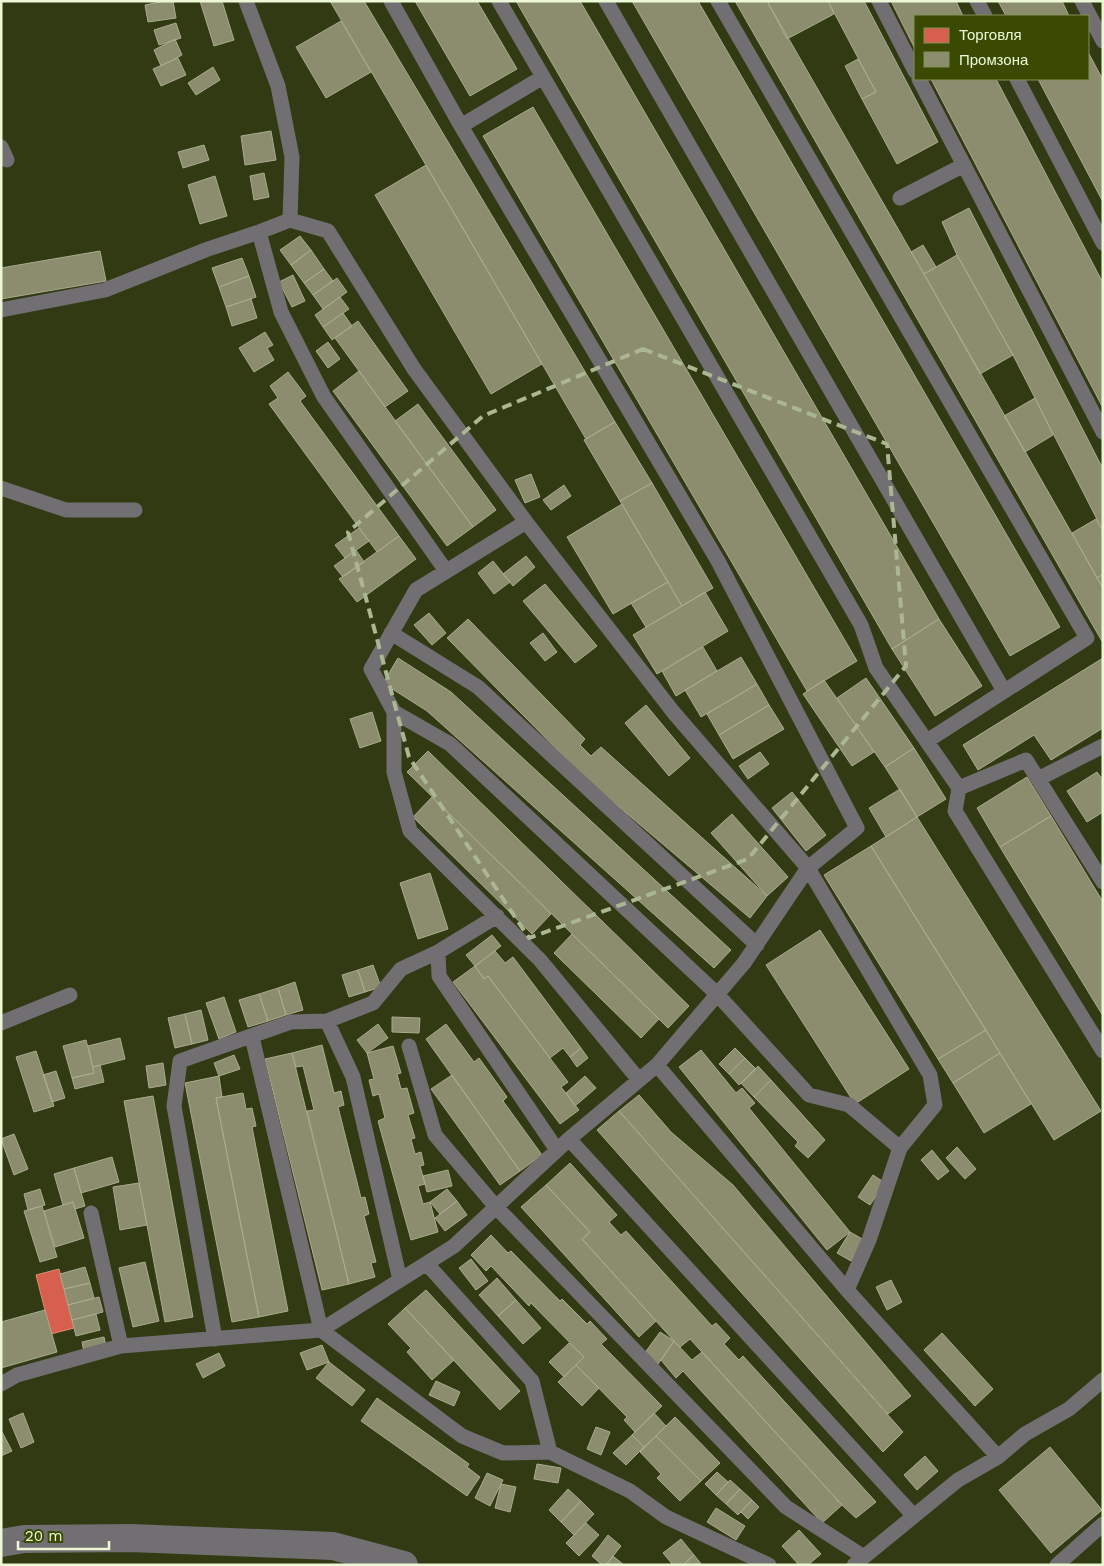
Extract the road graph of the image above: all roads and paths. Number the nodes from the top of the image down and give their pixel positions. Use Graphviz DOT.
graph roads {
  1 [pos="246,1"];
  2 [pos="391,1"];
  3 [pos="498,1"];
  4 [pos="606,1"];
  5 [pos="718,1"];
  6 [pos="879,1"];
  7 [pos="977,1"];
  8 [pos="1082,1"];
  9 [pos="984,15"];
  10 [pos="1103,41"];
  11 [pos="914,69"];
  12 [pos="543,77"];
  13 [pos="920,80"];
  14 [pos="1018,80"];
  15 [pos="461,126"];
  16 [pos="964,165"];
  17 [pos="900,198"];
  18 [pos="290,220"];
  19 [pos="259,232"];
  20 [pos="1103,243"];
  21 [pos="1,310"];
  22 [pos="1103,432"];
  23 [pos="1,488"];
  24 [pos="135,510"];
  25 [pos="526,522"];
  26 [pos="446,571"];
  27 [pos="391,633"];
  28 [pos="1004,690"];
  29 [pos="394,712"];
  30 [pos="927,741"];
  31 [pos="1103,746"];
  32 [pos="1038,779"];
  33 [pos="959,788"];
  34 [pos="808,868"];
  35 [pos="1103,882"];
  36 [pos="497,916"];
  37 [pos="756,945"];
  38 [pos="438,952"];
  39 [pos="70,994"];
  40 [pos="717,994"];
  41 [pos="327,1021"];
  42 [pos="1,1023"];
  43 [pos="252,1037"];
  44 [pos="409,1046"];
  45 [pos="1103,1051"];
  46 [pos="657,1065"];
  47 [pos="639,1080"];
  48 [pos="569,1139"];
  49 [pos="900,1148"];
  50 [pos="558,1150"];
  51 [pos="496,1207"];
  52 [pos="91,1213"];
  53 [pos="427,1264"];
  54 [pos="400,1280"];
  55 [pos="847,1290"];
  56 [pos="321,1330"];
  57 [pos="215,1338"];
  58 [pos="121,1346"];
  59 [pos="1103,1380"];
  60 [pos="1,1384"];
  61 [pos="550,1452"];
  62 [pos="998,1457"];
  63 [pos="913,1515"];
  64 [pos="1103,1524"];
  65 [pos="1,1543"];
  66 [pos="859,1561"];
  67 [pos="404,1565"];
  68 [pos="769,1565"];
  69 [pos="1057,1565"];
  1 -- 18 [label="lane"];
  2 -- 15 [label="lane"];
  3 -- 12 [label="lane"];
  4 -- 28 [label="lane"];
  5 -- 28 [label="lane"];
  6 -- 11 [label="lane"];
  7 -- 9 [label="lane"];
  8 -- 10 [label="lane"];
  12 -- 15 [label="lane"];
  12 -- 30 [label="lane"];
  13 -- 16 [label="lane"];
  14 -- 20 [label="lane"];
  15 -- 34 [label="lane"];
  16 -- 17 [label="lane"];
  16 -- 22 [label="lane"];
  18 -- 19 [label="lane"];
  18 -- 25 [label="lane"];
  19 -- 21 [label="lane"];
  19 -- 26 [label="lane"];
  23 -- 24 [label="lane"];
  25 -- 26 [label="lane"];
  25 -- 34 [label="lane"];
  26 -- 27 [label="lane"];
  27 -- 29 [label="lane"];
  27 -- 37 [label="lane"];
  28 -- 30 [label="lane"];
  29 -- 36 [label="lane"];
  29 -- 40 [label="lane"];
  30 -- 33 [label="lane"];
  31 -- 32 [label="lane"];
  32 -- 33 [label="lane"];
  32 -- 35 [label="lane"];
  33 -- 45 [label="lane"];
  34 -- 37 [label="lane"];
  34 -- 49 [label="lane"];
  36 -- 38 [label="lane"];
  36 -- 47 [label="lane"];
  37 -- 40 [label="lane"];
  38 -- 41 [label="lane"];
  38 -- 50 [label="lane"];
  39 -- 42 [label="lane"];
  40 -- 46 [label="lane"];
  40 -- 49 [label="lane"];
  41 -- 43 [label="lane"];
  41 -- 54 [label="lane"];
  43 -- 56 [label="lane"];
  43 -- 57 [label="lane"];
  44 -- 51 [label="lane"];
  46 -- 47 [label="lane"];
  46 -- 55 [label="lane"];
  47 -- 48 [label="lane"];
  48 -- 50 [label="lane"];
  48 -- 63 [label="lane"];
  49 -- 55 [label="lane"];
  50 -- 51 [label="lane"];
  51 -- 53 [label="lane"];
  51 -- 66 [label="lane"];
  52 -- 58 [label="lane"];
  53 -- 54 [label="lane"];
  53 -- 61 [label="lane"];
  54 -- 56 [label="lane"];
  55 -- 62 [label="lane"];
  56 -- 57 [label="lane"];
  56 -- 61 [label="lane"];
  57 -- 58 [label="lane"];
  58 -- 60 [label="lane"];
  59 -- 62 [label="lane"];
  61 -- 68 [label="lane"];
  62 -- 63 [label="lane"];
  63 -- 66 [label="lane"];
  64 -- 69 [label="lane"];
  65 -- 67 [label="street"];
}
